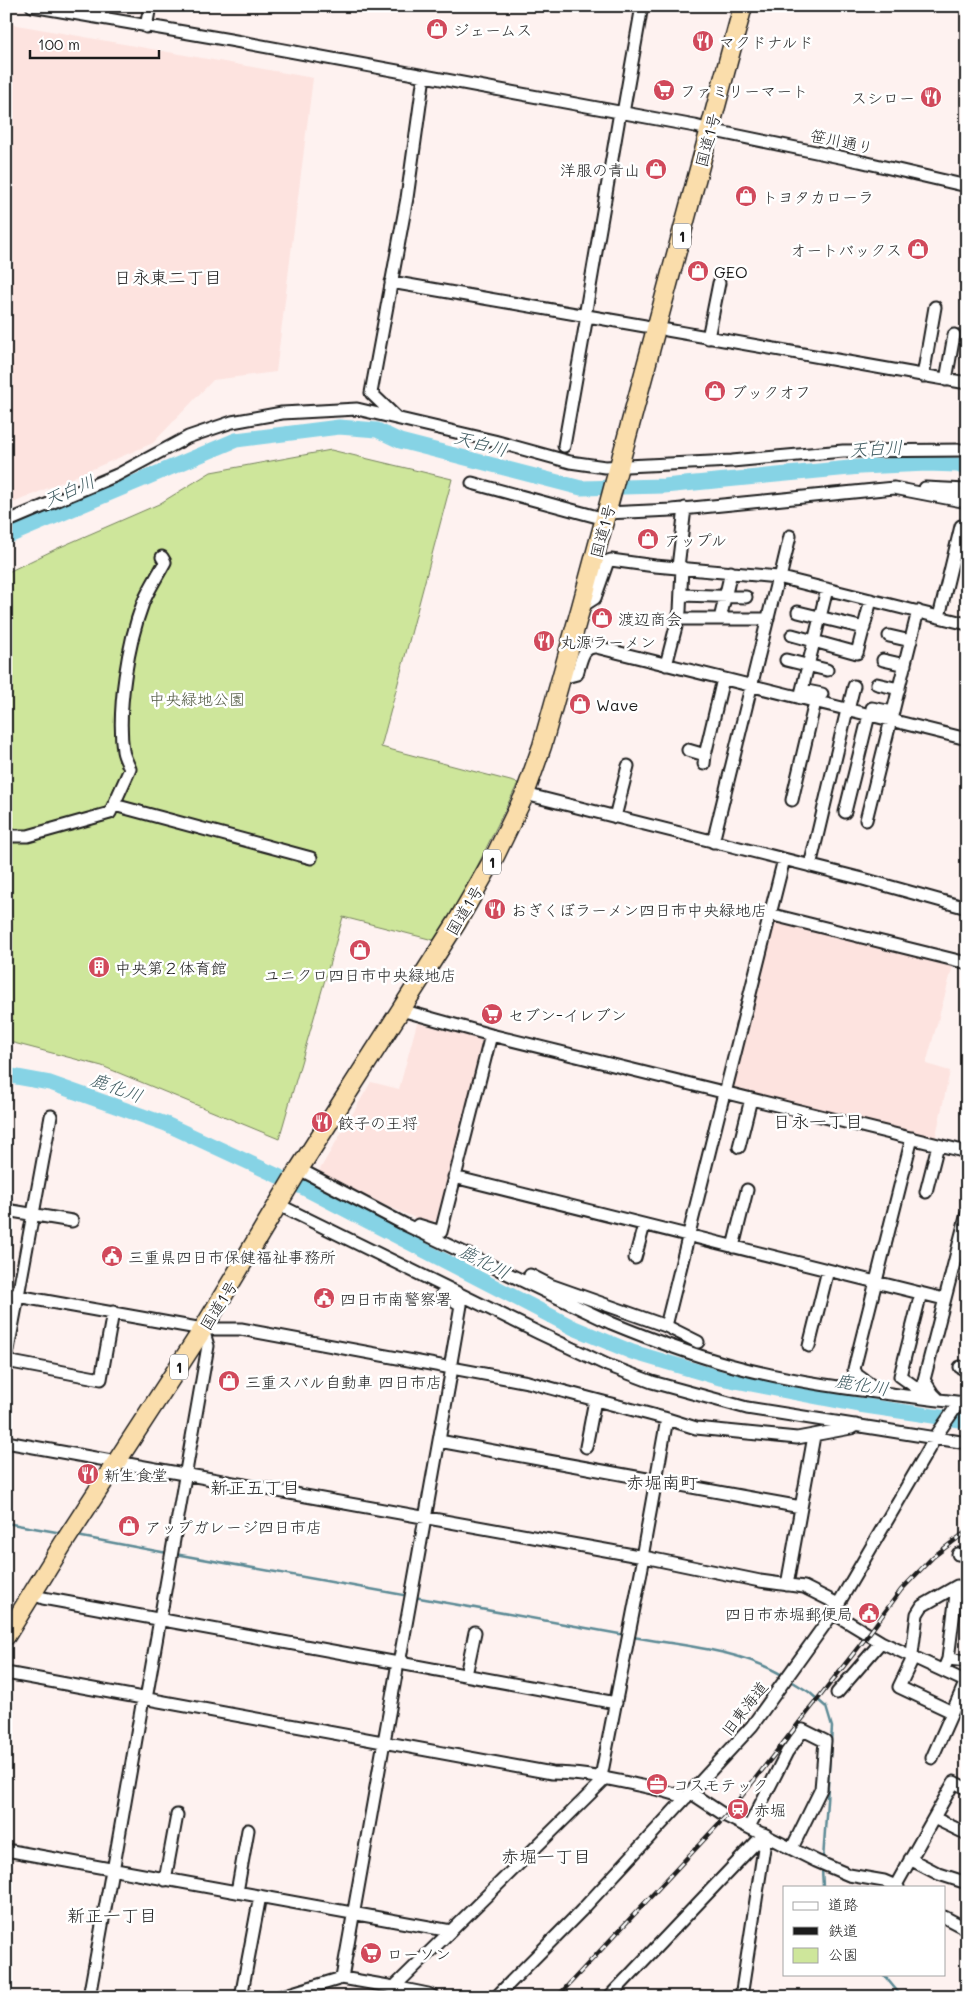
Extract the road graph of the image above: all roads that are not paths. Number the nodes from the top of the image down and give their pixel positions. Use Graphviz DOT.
graph roads {
  1 [pos="32,6"];
  2 [pos="150,6"];
  3 [pos="642,6"];
  4 [pos="743,6"];
  5 [pos="146,27"];
  6 [pos="424,76"];
  7 [pos="622,112"];
  8 [pos="710,130"];
  9 [pos="967,186"];
  10 [pos="391,282"];
  11 [pos="718,284"];
  12 [pos="934,307"];
  13 [pos="586,316"];
  14 [pos="645,326"];
  15 [pos="667,330"];
  16 [pos="954,335"];
  17 [pos="708,338"];
  18 [pos="923,376"];
  19 [pos="946,380"];
  20 [pos="967,383"];
  21 [pos="397,418"];
  22 [pos="564,446"];
  23 [pos="967,450"];
  24 [pos="620,466"];
  25 [pos="472,483"];
  26 [pos="904,489"];
  27 [pos="967,490"];
  28 [pos="967,502"];
  29 [pos="685,508"];
  30 [pos="606,516"];
  31 [pos="6,522"];
  32 [pos="960,526"];
  33 [pos="790,536"];
  34 [pos="162,557"];
  35 [pos="680,567"];
  36 [pos="731,572"];
  37 [pos="779,577"];
  38 [pos="826,589"];
  39 [pos="681,595"];
  40 [pos="725,596"];
  41 [pos="746,597"];
  42 [pos="871,600"];
  43 [pos="582,607"];
  44 [pos="798,612"];
  45 [pos="896,613"];
  46 [pos="917,615"];
  47 [pos="939,616"];
  48 [pos="820,617"];
  49 [pos="678,618"];
  50 [pos="720,618"];
  51 [pos="767,619"];
  52 [pos="967,624"];
  53 [pos="864,628"];
  54 [pos="792,636"];
  55 [pos="889,636"];
  56 [pos="814,641"];
  57 [pos="911,641"];
  58 [pos="786,660"];
  59 [pos="883,660"];
  60 [pos="666,665"];
  61 [pos="808,665"];
  62 [pos="905,665"];
  63 [pos="828,670"];
  64 [pos="562,678"];
  65 [pos="723,679"];
  66 [pos="877,684"];
  67 [pos="751,686"];
  68 [pos="854,686"];
  69 [pos="899,689"];
  70 [pos="801,694"];
  71 [pos="819,698"];
  72 [pos="848,710"];
  73 [pos="871,712"];
  74 [pos="892,716"];
  75 [pos="966,735"];
  76 [pos="688,750"];
  77 [pos="628,766"];
  78 [pos="829,786"];
  79 [pos="850,792"];
  80 [pos="525,794"];
  81 [pos="792,800"];
  82 [pos="114,805"];
  83 [pos="845,812"];
  84 [pos="615,817"];
  85 [pos="866,820"];
  86 [pos="6,836"];
  87 [pos="713,842"];
  88 [pos="310,858"];
  89 [pos="784,859"];
  90 [pos="810,866"];
  91 [pos="967,908"];
  92 [pos="769,914"];
  93 [pos="967,963"];
  94 [pos="401,1010"];
  95 [pos="491,1034"];
  96 [pos="724,1092"];
  97 [pos="751,1099"];
  98 [pos="51,1116"];
  99 [pos="912,1138"];
  100 [pos="938,1145"];
  101 [pos="739,1147"];
  102 [pos="967,1152"];
  103 [pos="299,1171"];
  104 [pos="454,1176"];
  105 [pos="746,1190"];
  106 [pos="926,1192"];
  107 [pos="279,1205"];
  108 [pos="6,1210"];
  109 [pos="967,1213"];
  110 [pos="33,1215"];
  111 [pos="72,1221"];
  112 [pos="406,1225"];
  113 [pos="644,1225"];
  114 [pos="688,1236"];
  115 [pos="733,1247"];
  116 [pos="635,1258"];
  117 [pos="828,1270"];
  118 [pos="530,1276"];
  119 [pos="428,1278"];
  120 [pos="875,1282"];
  121 [pos="921,1293"];
  122 [pos="6,1294"];
  123 [pos="18,1296"];
  124 [pos="944,1299"];
  125 [pos="113,1312"];
  126 [pos="666,1326"];
  127 [pos="203,1329"];
  128 [pos="698,1342"];
  129 [pos="810,1346"];
  130 [pos="6,1361"];
  131 [pos="451,1368"];
  132 [pos="882,1393"];
  133 [pos="596,1400"];
  134 [pos="936,1400"];
  135 [pos="963,1404"];
  136 [pos="668,1420"];
  137 [pos="856,1425"];
  138 [pos="937,1435"];
  139 [pos="814,1436"];
  140 [pos="439,1441"];
  141 [pos="6,1442"];
  142 [pos="967,1443"];
  143 [pos="586,1447"];
  144 [pos="118,1461"];
  145 [pos="185,1474"];
  146 [pos="656,1480"];
  147 [pos="801,1507"];
  148 [pos="426,1518"];
  149 [pos="643,1557"];
  150 [pos="787,1585"];
  151 [pos="962,1587"];
  152 [pos="33,1594"];
  153 [pos="836,1609"];
  154 [pos="159,1620"];
  155 [pos="475,1632"];
  156 [pos="6,1636"];
  157 [pos="881,1642"];
  158 [pos="912,1656"];
  159 [pos="948,1659"];
  160 [pos="967,1661"];
  161 [pos="400,1662"];
  162 [pos="943,1671"];
  163 [pos="6,1673"];
  164 [pos="466,1675"];
  165 [pos="966,1682"];
  166 [pos="837,1694"];
  167 [pos="145,1699"];
  168 [pos="616,1703"];
  169 [pos="952,1712"];
  170 [pos="384,1743"];
  171 [pos="932,1758"];
  172 [pos="604,1778"];
  173 [pos="967,1789"];
  174 [pos="689,1795"];
  175 [pos="177,1815"];
  176 [pos="934,1818"];
  177 [pos="749,1827"];
  178 [pos="248,1830"];
  179 [pos="765,1834"];
  180 [pos="967,1834"];
  181 [pos="792,1848"];
  182 [pos="6,1850"];
  183 [pos="910,1859"];
  184 [pos="112,1870"];
  185 [pos="165,1880"];
  186 [pos="967,1883"];
  187 [pos="897,1886"];
  188 [pos="237,1892"];
  189 [pos="260,1896"];
  190 [pos="354,1913"];
  191 [pos="946,1918"];
  192 [pos="967,1929"];
  193 [pos="451,1931"];
  194 [pos="342,1978"];
  195 [pos="394,1987"];
  196 [pos="89,1997"];
  197 [pos="241,1997"];
  198 [pos="279,1997"];
  199 [pos="434,1997"];
  200 [pos="496,1997"];
  201 [pos="609,1997"];
  202 [pos="741,1997"];
  1 -- 5 [label="street, 笹川通り"];
  2 -- 5 [label="street"];
  3 -- 7 [label="street"];
  4 -- 8 [label="highway, 国道1号 / 1"];
  5 -- 6 [label="street, 笹川通り"];
  6 -- 7 [label="street, 笹川通り"];
  6 -- 10 [label="street"];
  7 -- 8 [label="street, 笹川通り"];
  7 -- 13 [label="street"];
  8 -- 9 [label="street, 笹川通り"];
  8 -- 24 [label="highway, 国道1号 / 1"];
  10 -- 13 [label="street"];
  10 -- 21 [label="street"];
  11 -- 17 [label="street"];
  12 -- 18 [label="street"];
  13 -- 14 [label="street"];
  13 -- 22 [label="street"];
  15 -- 17 [label="street"];
  16 -- 19 [label="street"];
  17 -- 18 [label="street"];
  18 -- 19 [label="street"];
  19 -- 20 [label="street"];
  21 -- 24 [label="street"];
  21 -- 31 [label="street"];
  23 -- 24 [label="street"];
  24 -- 30 [label="highway, 国道1号 / 1"];
  25 -- 30 [label="street"];
  26 -- 27 [label="street"];
  26 -- 28 [label="street"];
  26 -- 29 [label="street"];
  29 -- 30 [label="street"];
  29 -- 35 [label="street"];
  30 -- 43 [label="highway, 国道1号 / 1"];
  32 -- 47 [label="street"];
  33 -- 37 [label="street"];
  34 -- 82 [label="street"];
  35 -- 36 [label="street"];
  35 -- 39 [label="street"];
  35 -- 43 [label="street"];
  36 -- 37 [label="street"];
  36 -- 40 [label="street"];
  37 -- 38 [label="street"];
  37 -- 51 [label="street"];
  38 -- 42 [label="street"];
  38 -- 48 [label="street"];
  39 -- 40 [label="street"];
  39 -- 49 [label="street"];
  40 -- 41 [label="street"];
  40 -- 50 [label="street"];
  42 -- 46 [label="street"];
  42 -- 53 [label="street"];
  43 -- 64 [label="highway, 国道1号 / 1"];
  44 -- 48 [label="street"];
  45 -- 46 [label="street"];
  46 -- 47 [label="street"];
  46 -- 57 [label="street"];
  47 -- 52 [label="street"];
  48 -- 53 [label="street"];
  48 -- 56 [label="street"];
  49 -- 50 [label="street"];
  49 -- 60 [label="street"];
  50 -- 51 [label="street"];
  51 -- 67 [label="street"];
  53 -- 56 [label="street"];
  54 -- 56 [label="street"];
  55 -- 57 [label="street"];
  56 -- 61 [label="street"];
  57 -- 62 [label="street"];
  58 -- 61 [label="street"];
  59 -- 62 [label="street"];
  60 -- 64 [label="street"];
  60 -- 65 [label="street"];
  61 -- 63 [label="street"];
  61 -- 70 [label="street"];
  62 -- 69 [label="street"];
  64 -- 80 [label="highway, 国道1号 / 1"];
  65 -- 67 [label="street"];
  65 -- 76 [label="street"];
  66 -- 69 [label="street"];
  67 -- 70 [label="street"];
  67 -- 87 [label="street"];
  68 -- 72 [label="street"];
  69 -- 74 [label="street"];
  70 -- 71 [label="street"];
  71 -- 72 [label="street"];
  71 -- 81 [label="street"];
  72 -- 73 [label="street"];
  72 -- 78 [label="street"];
  73 -- 74 [label="street"];
  73 -- 79 [label="street"];
  74 -- 75 [label="street"];
  74 -- 85 [label="street"];
  77 -- 84 [label="street"];
  78 -- 79 [label="street"];
  78 -- 90 [label="street"];
  79 -- 83 [label="street"];
  80 -- 84 [label="street"];
  80 -- 94 [label="highway, 国道1号 / 1"];
  82 -- 86 [label="street"];
  82 -- 88 [label="street"];
  84 -- 87 [label="street"];
  87 -- 89 [label="street"];
  89 -- 90 [label="street"];
  89 -- 92 [label="street"];
  90 -- 91 [label="street"];
  92 -- 93 [label="street"];
  92 -- 96 [label="street"];
  94 -- 95 [label="street"];
  94 -- 103 [label="highway, 国道1号 / 1"];
  95 -- 96 [label="street"];
  95 -- 104 [label="street"];
  96 -- 97 [label="street"];
  96 -- 114 [label="street"];
  97 -- 99 [label="street"];
  97 -- 101 [label="street"];
  98 -- 110 [label="street"];
  99 -- 100 [label="street"];
  99 -- 120 [label="street"];
  100 -- 102 [label="street"];
  100 -- 106 [label="street"];
  103 -- 107 [label="highway, 国道1号 / 1"];
  103 -- 112 [label="street"];
  104 -- 112 [label="street"];
  104 -- 113 [label="street"];
  105 -- 115 [label="street"];
  107 -- 119 [label="street"];
  107 -- 127 [label="highway, 国道1号 / 1"];
  108 -- 110 [label="street"];
  109 -- 124 [label="street"];
  110 -- 111 [label="street"];
  110 -- 123 [label="street"];
  112 -- 132 [label="street"];
  113 -- 114 [label="street"];
  113 -- 116 [label="street"];
  114 -- 115 [label="street"];
  114 -- 126 [label="street"];
  115 -- 117 [label="street"];
  117 -- 120 [label="street"];
  117 -- 129 [label="street"];
  118 -- 126 [label="street"];
  119 -- 131 [label="street"];
  119 -- 137 [label="street"];
  120 -- 121 [label="street"];
  120 -- 132 [label="street"];
  121 -- 124 [label="street"];
  121 -- 134 [label="street"];
  122 -- 123 [label="street"];
  123 -- 125 [label="street"];
  123 -- 130 [label="street"];
  124 -- 134 [label="street"];
  125 -- 127 [label="street"];
  125 -- 130 [label="street"];
  126 -- 128 [label="street"];
  127 -- 131 [label="street"];
  127 -- 144 [label="highway, 国道1号 / 1"];
  127 -- 145 [label="street"];
  131 -- 133 [label="street"];
  131 -- 140 [label="street"];
  132 -- 134 [label="street"];
  133 -- 136 [label="street"];
  133 -- 143 [label="street"];
  134 -- 135 [label="street"];
  135 -- 138 [label="street, 旧東海道"];
  136 -- 139 [label="street"];
  136 -- 146 [label="street"];
  137 -- 138 [label="street"];
  137 -- 139 [label="street"];
  138 -- 142 [label="street"];
  138 -- 153 [label="street, 旧東海道"];
  139 -- 147 [label="street"];
  140 -- 146 [label="street"];
  140 -- 148 [label="street"];
  141 -- 144 [label="street"];
  144 -- 145 [label="street"];
  144 -- 152 [label="highway, 国道1号 / 1"];
  145 -- 148 [label="street"];
  145 -- 154 [label="street"];
  146 -- 147 [label="street"];
  146 -- 149 [label="street"];
  147 -- 150 [label="street"];
  148 -- 149 [label="street"];
  148 -- 161 [label="street"];
  149 -- 150 [label="street"];
  149 -- 168 [label="street"];
  150 -- 153 [label="street"];
  151 -- 158 [label="street"];
  151 -- 159 [label="street"];
  152 -- 154 [label="street"];
  152 -- 156 [label="highway, 国道1号 / 1"];
  153 -- 157 [label="street"];
  153 -- 174 [label="street, 旧東海道"];
  154 -- 161 [label="street"];
  154 -- 167 [label="street"];
  155 -- 164 [label="street"];
  157 -- 158 [label="street"];
  157 -- 166 [label="street"];
  158 -- 162 [label="street"];
  158 -- 169 [label="street"];
  159 -- 160 [label="street"];
  159 -- 162 [label="street"];
  161 -- 164 [label="street"];
  161 -- 170 [label="street"];
  162 -- 165 [label="street"];
  163 -- 167 [label="street"];
  164 -- 168 [label="street"];
  165 -- 169 [label="street"];
  167 -- 170 [label="street"];
  167 -- 184 [label="street"];
  168 -- 172 [label="street"];
  169 -- 171 [label="street"];
  170 -- 172 [label="street"];
  170 -- 190 [label="street"];
  172 -- 174 [label="street"];
  172 -- 193 [label="street"];
  173 -- 176 [label="street"];
  174 -- 177 [label="street"];
  174 -- 200 [label="street, 旧東海道"];
  175 -- 185 [label="street"];
  176 -- 180 [label="street"];
  176 -- 183 [label="street"];
  177 -- 179 [label="street"];
  177 -- 181 [label="street"];
  178 -- 188 [label="street"];
  179 -- 181 [label="street"];
  179 -- 201 [label="street"];
  179 -- 202 [label="street"];
  181 -- 187 [label="street"];
  182 -- 184 [label="street"];
  183 -- 186 [label="street"];
  183 -- 187 [label="street"];
  184 -- 185 [label="street"];
  184 -- 196 [label="street"];
  185 -- 188 [label="street"];
  188 -- 189 [label="street"];
  189 -- 190 [label="street"];
  189 -- 197 [label="street"];
  190 -- 193 [label="street"];
  190 -- 194 [label="street"];
  191 -- 192 [label="street"];
  193 -- 195 [label="street"];
  194 -- 195 [label="street"];
  194 -- 198 [label="street"];
  195 -- 199 [label="street"];
}
